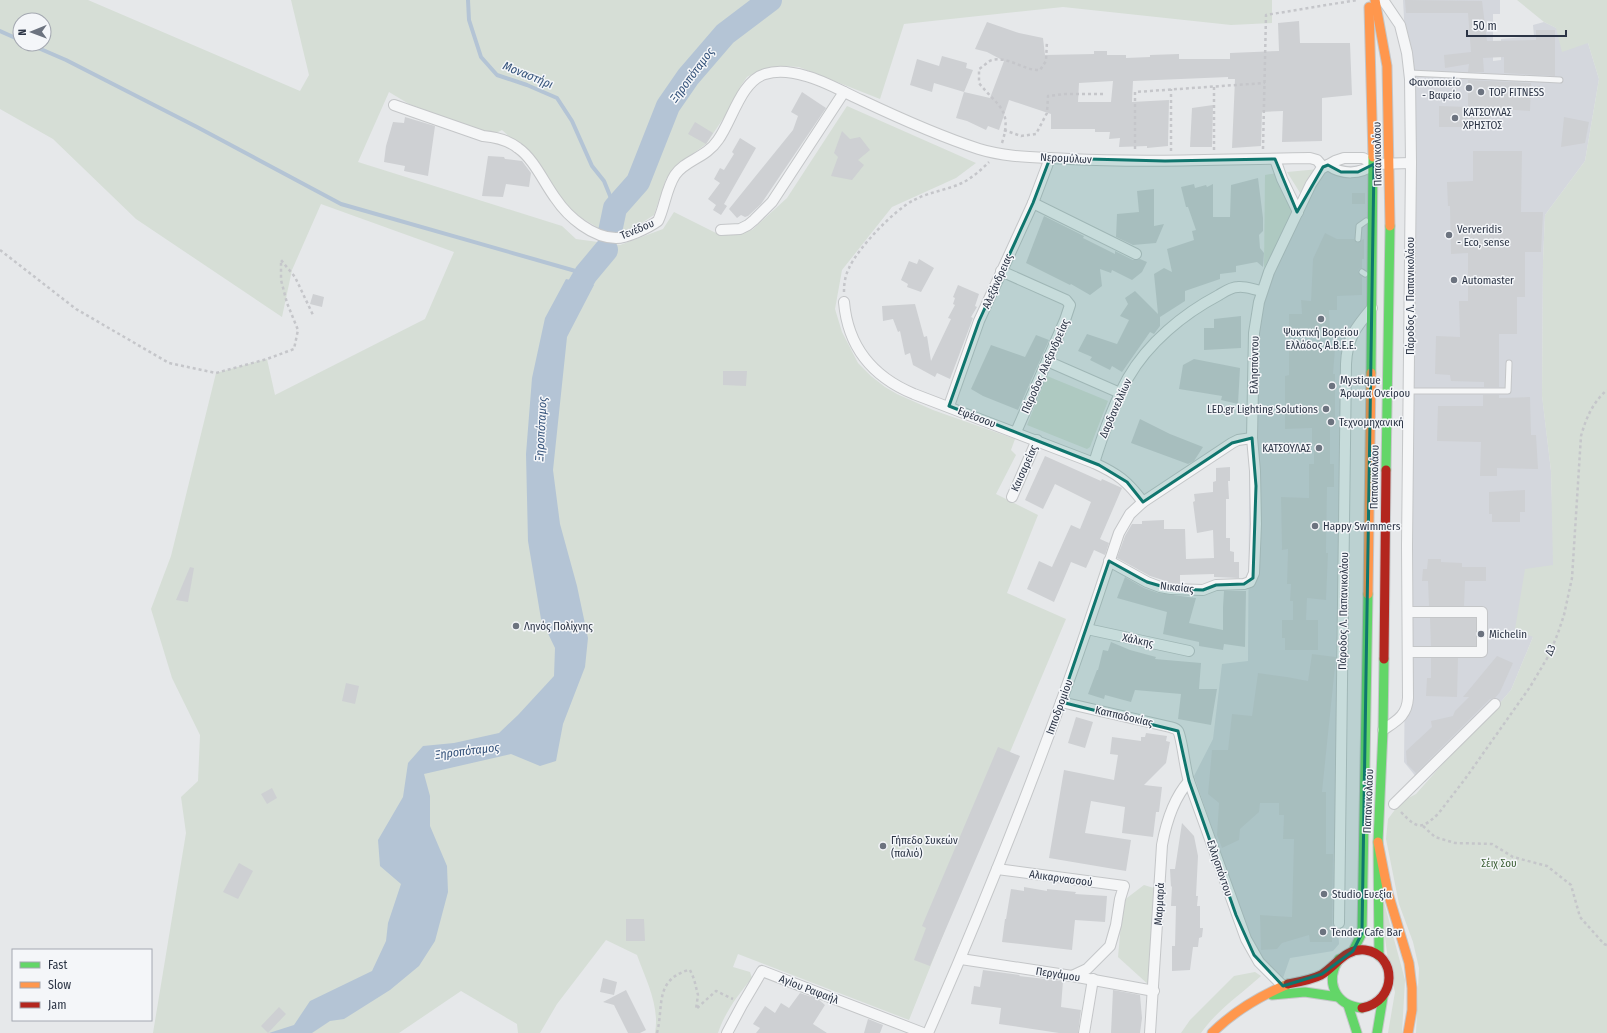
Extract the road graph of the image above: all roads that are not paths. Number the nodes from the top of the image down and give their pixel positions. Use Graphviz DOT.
graph roads {
  1 [pos="1368,0"];
  2 [pos="1375,0"];
  3 [pos="1384,0"];
  4 [pos="1410,73"];
  5 [pos="1560,80"];
  6 [pos="820,81"];
  7 [pos="844,92"];
  8 [pos="394,105"];
  9 [pos="1050,158"];
  10 [pos="1275,159"];
  11 [pos="1389,163"];
  12 [pos="1411,163"];
  13 [pos="1374,164"];
  14 [pos="1326,166"];
  15 [pos="1033,203"];
  16 [pos="1298,212"];
  17 [pos="1366,221"];
  18 [pos="721,230"];
  19 [pos="1358,239"];
  20 [pos="1136,254"];
  21 [pos="1000,271"];
  22 [pos="1262,292"];
  23 [pos="844,302"];
  24 [pos="1372,308"];
  25 [pos="1047,361"];
  26 [pos="1509,363"];
  27 [pos="1409,391"];
  28 [pos="1120,393"];
  29 [pos="949,406"];
  30 [pos="1016,432"];
  31 [pos="1252,438"];
  32 [pos="1037,440"];
  33 [pos="1094,463"];
  34 [pos="1012,497"];
  35 [pos="1143,502"];
  36 [pos="1109,561"];
  37 [pos="1250,582"];
  38 [pos="1408,612"];
  39 [pos="1087,629"];
  40 [pos="1189,651"];
  41 [pos="1408,652"];
  42 [pos="1061,702"];
  43 [pos="1495,704"];
  44 [pos="1383,730"];
  45 [pos="1181,738"];
  46 [pos="1188,781"];
  47 [pos="1394,804"];
  48 [pos="1378,842"];
  49 [pos="997,869"];
  50 [pos="1339,923"];
  51 [pos="1352,951"];
  52 [pos="1379,956"];
  53 [pos="1339,958"];
  54 [pos="961,959"];
  55 [pos="1072,976"];
  56 [pos="1093,979"];
  57 [pos="1285,985"];
  58 [pos="1154,991"];
  59 [pos="1261,996"];
  60 [pos="1338,997"];
  61 [pos="1383,997"];
  62 [pos="1348,1005"];
  63 [pos="1228,1019"];
  64 [pos="727,1033"];
  65 [pos="923,1033"];
  66 [pos="928,1033"];
  67 [pos="1084,1033"];
  68 [pos="1150,1033"];
  69 [pos="1212,1033"];
  70 [pos="1222,1033"];
  71 [pos="1357,1033"];
  72 [pos="1377,1033"];
  73 [pos="1408,1033"];
  1 -- 13 [label="main road, Παπανικολάου"];
  2 -- 11 [label="main road, Παπανικολάου"];
  3 -- 4 [label="street, Πάροδος Λ. Παπανικολάου"];
  4 -- 5 [label="lane"];
  4 -- 12 [label="street, Πάροδος Λ. Παπανικολάου"];
  6 -- 7 [label="street, Νερομύλων"];
  6 -- 8 [label="street, Τενέδου"];
  7 -- 9 [label="street, Νερομύλων"];
  7 -- 18 [label="street"];
  9 -- 10 [label="street, Νερομύλων"];
  9 -- 15 [label="street, Αλεξάνδρειας"];
  10 -- 14 [label="street, Νερομύλων"];
  10 -- 16 [label="street"];
  11 -- 12 [label="street, Νερομύλων"];
  11 -- 13 [label="street, Νερομύλων"];
  11 -- 44 [label="main road, Παπανικολάου"];
  12 -- 27 [label="street, Πάροδος Λ. Παπανικολάου"];
  13 -- 14 [label="street, Νερομύλων"];
  13 -- 14 [label="street, Νερομύλων"];
  13 -- 24 [label="main road, Παπανικολάου"];
  14 -- 16 [label="street, Ελλησπόντου"];
  15 -- 20 [label="street"];
  15 -- 21 [label="street, Αλεξάνδρειας"];
  16 -- 22 [label="street, Ελλησπόντου"];
  17 -- 19 [label="lane"];
  21 -- 25 [label="street, Πάροδος Αλεξανδρείας"];
  21 -- 29 [label="street, Αλεξάνδρειας"];
  22 -- 28 [label="street, Δαρδανελλίων"];
  22 -- 31 [label="street, Ελλησπόντου"];
  23 -- 29 [label="street, Εφέσσου"];
  24 -- 50 [label="street, Πάροδος Λ. Παπανικολάου"];
  24 -- 51 [label="main road, Παπανικολάου"];
  25 -- 28 [label="street"];
  25 -- 30 [label="street, Πάροδος Αλεξανδρείας"];
  26 -- 27 [label="lane"];
  27 -- 38 [label="street, Πάροδος Λ. Παπανικολάου"];
  28 -- 33 [label="street, Δαρδανελλίων"];
  29 -- 30 [label="street, Εφέσσου"];
  30 -- 32 [label="street, Εφέσσου"];
  31 -- 35 [label="street, Ιπποδρομίου"];
  31 -- 37 [label="street, Ελλησπόντου"];
  32 -- 33 [label="street, Εφέσσου"];
  32 -- 34 [label="street, Καισαρείας"];
  33 -- 35 [label="street, Εφέσσου"];
  35 -- 36 [label="street, Ιπποδρομίου"];
  36 -- 37 [label="street, Νικαίας"];
  36 -- 39 [label="street, Ιπποδρομίου"];
  38 -- 41 [label="street, Πάροδος Λ. Παπανικολάου"];
  38 -- 41 [label="street"];
  39 -- 40 [label="street, Χάλκης"];
  39 -- 42 [label="street, Ιπποδρομίου"];
  41 -- 44 [label="street, Πάροδος Λ. Παπανικολάου"];
  42 -- 45 [label="street, Καππαδοκίας"];
  42 -- 49 [label="street, Ιπποδρομίου"];
  43 -- 47 [label="street"];
  44 -- 48 [label="main road, Παπανικολάου"];
  45 -- 46 [label="street, Ελλησπόντου"];
  46 -- 57 [label="street, Ελλησπόντου"];
  46 -- 58 [label="street, Μαρμαρά"];
  48 -- 52 [label="main road, Παπανικολάου"];
  48 -- 73 [label="main road"];
  49 -- 54 [label="street, Ιπποδρομίου"];
  49 -- 55 [label="street, Αλικαρνασσού"];
  51 -- 52 [label="main road"];
  51 -- 53 [label="main road"];
  52 -- 61 [label="main road"];
  53 -- 57 [label="main road"];
  53 -- 60 [label="main road"];
  54 -- 55 [label="street, Περγάμου"];
  54 -- 66 [label="street, Ιπποδρομίου"];
  55 -- 56 [label="street, Περγάμου"];
  56 -- 58 [label="street, Περγάμου"];
  56 -- 67 [label="street"];
  57 -- 59 [label="main road"];
  58 -- 68 [label="street, Μαρμαρά"];
  59 -- 60 [label="main road"];
  59 -- 63 [label="main road"];
  60 -- 62 [label="main road"];
  61 -- 62 [label="main road"];
  61 -- 72 [label="main road"];
  62 -- 71 [label="main road"];
  63 -- 69 [label="main road"];
  63 -- 70 [label="main road"];
  64 -- 65 [label="street, Αγίου Ραφαήλ"];
}
